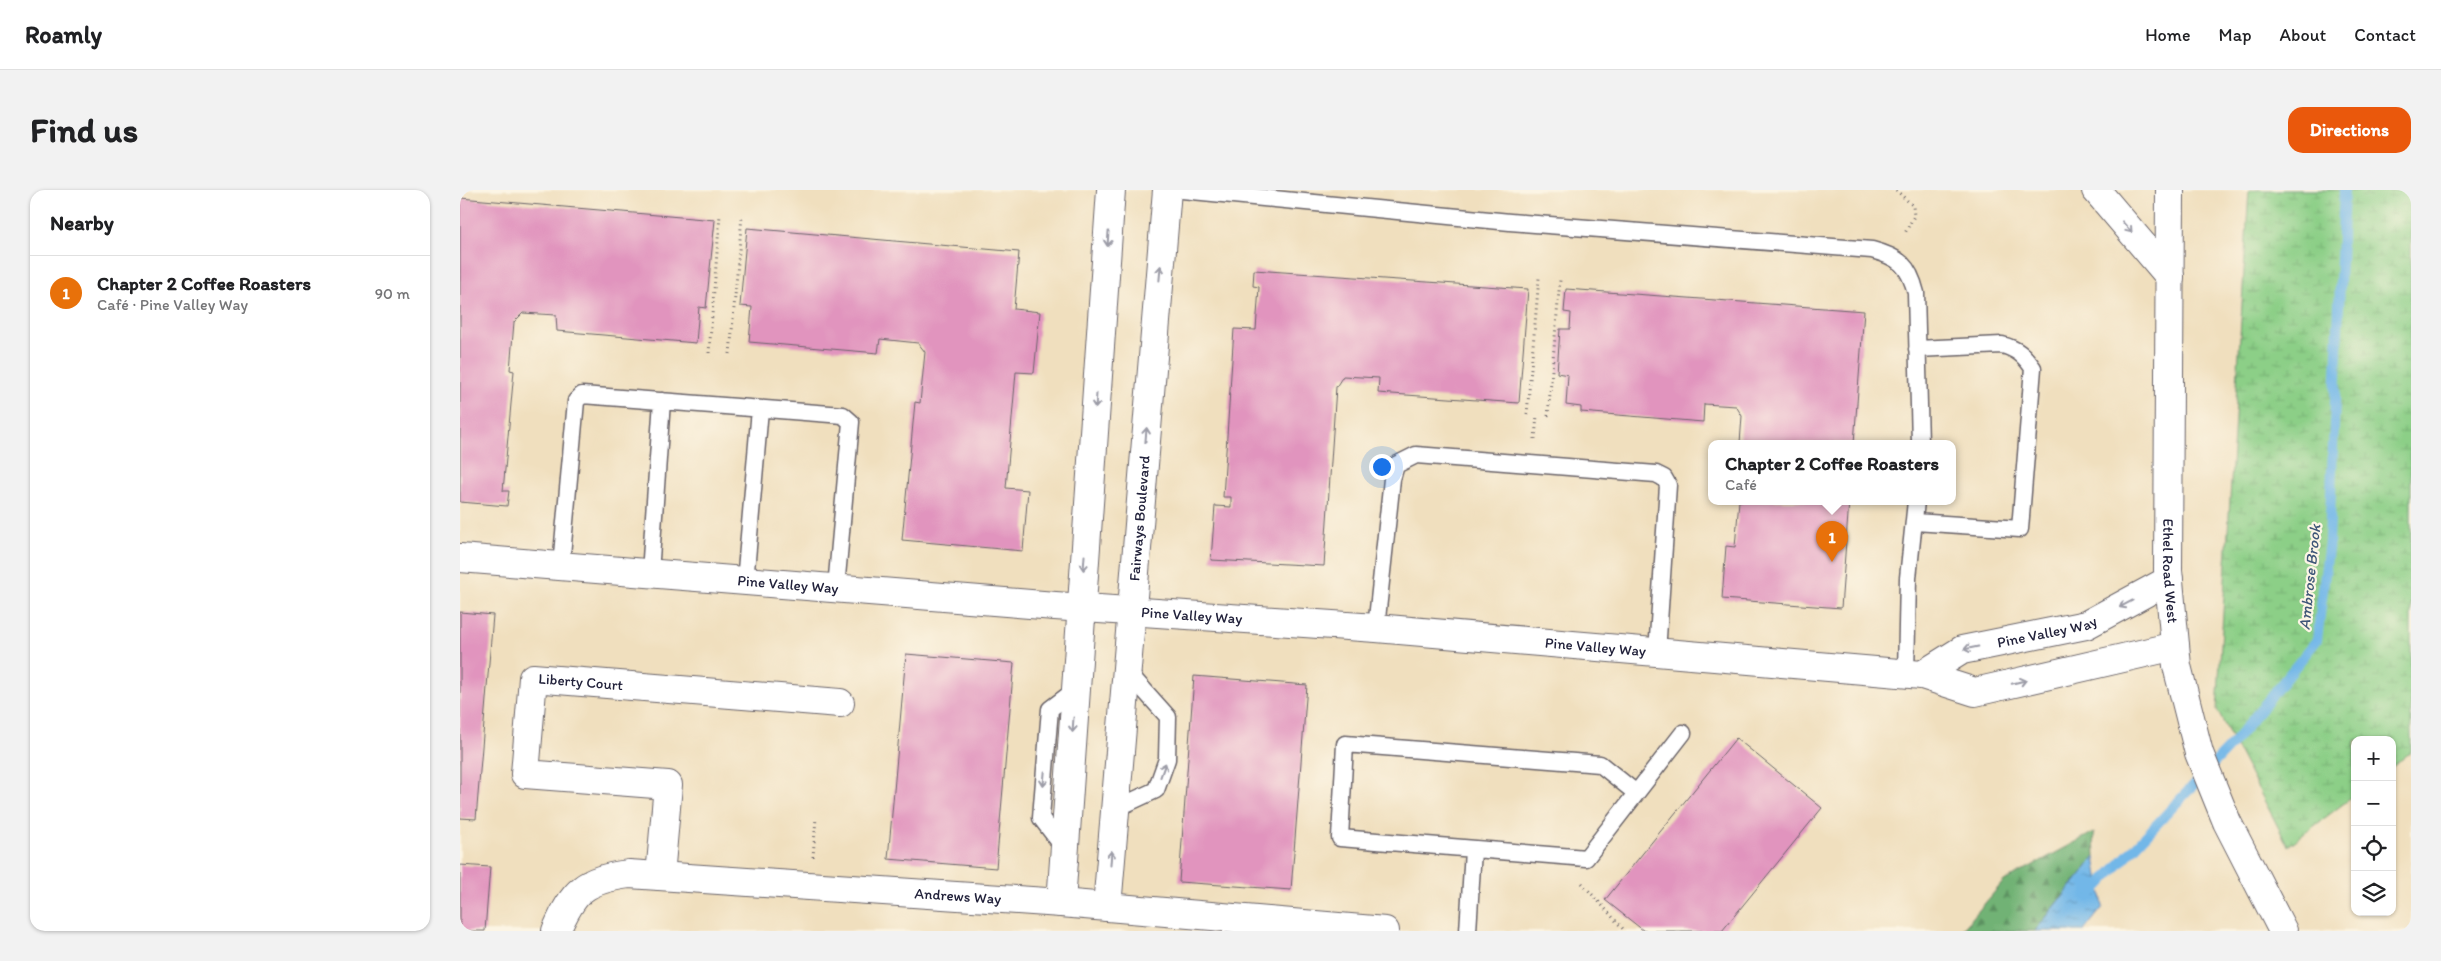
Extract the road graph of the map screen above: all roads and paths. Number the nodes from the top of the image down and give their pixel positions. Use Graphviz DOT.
graph roads {
  1 [pos="1111,190"];
  2 [pos="1167,190"];
  3 [pos="1182,190"];
  4 [pos="1896,190"];
  5 [pos="2096,190"];
  6 [pos="2170,190"];
  7 [pos="720,214"];
  8 [pos="742,216"];
  9 [pos="1902,240"];
  10 [pos="2170,277"];
  11 [pos="1539,278"];
  12 [pos="1560,280"];
  13 [pos="1917,349"];
  14 [pos="709,353"];
  15 [pos="730,354"];
  16 [pos="662,401"];
  17 [pos="760,409"];
  18 [pos="1527,414"];
  19 [pos="1548,416"];
  20 [pos="1920,440"];
  21 [pos="1916,505"];
  22 [pos="1915,522"];
  23 [pos="460,558"];
  24 [pos="561,566"];
  25 [pos="650,573"];
  26 [pos="2169,580"];
  27 [pos="745,582"];
  28 [pos="836,588"];
  29 [pos="1082,608"];
  30 [pos="1131,610"];
  31 [pos="1376,628"];
  32 [pos="2175,646"];
  33 [pos="1657,653"];
  34 [pos="1126,670"];
  35 [pos="1914,674"];
  36 [pos="840,703"];
  37 [pos="1683,733"];
  38 [pos="1636,794"];
  39 [pos="1115,809"];
  40 [pos="816,818"];
  41 [pos="1473,850"];
  42 [pos="812,863"];
  43 [pos="660,876"];
  44 [pos="1578,878"];
  45 [pos="1061,903"];
  46 [pos="1107,907"];
  47 [pos="556,931"];
  48 [pos="1385,931"];
  49 [pos="1468,931"];
  50 [pos="1625,931"];
  51 [pos="2283,931"];
  1 -- 29 [label="street, one-way"];
  30 -- 2 [label="street, Fairways Boulevard, one-way"];
  3 -- 13 [label="lane"];
  4 -- 9 [label="path"];
  5 -- 10 [label="street, one-way"];
  6 -- 10 [label="street, Ethel Road West"];
  7 -- 14 [label="path"];
  8 -- 15 [label="path"];
  10 -- 26 [label="street, Ethel Road West"];
  11 -- 18 [label="path"];
  12 -- 19 [label="path"];
  13 -- 20 [label="lane"];
  13 -- 22 [label="lane"];
  16 -- 17 [label="lane"];
  16 -- 24 [label="lane"];
  16 -- 25 [label="lane"];
  17 -- 27 [label="lane"];
  17 -- 28 [label="lane"];
  21 -- 22 [label="lane"];
  22 -- 35 [label="lane"];
  23 -- 24 [label="street, Pine Valley Way"];
  24 -- 25 [label="street, Pine Valley Way"];
  25 -- 27 [label="street, Pine Valley Way"];
  26 -- 32 [label="street, Ethel Road West"];
  26 -- 35 [label="street, Pine Valley Way, one-way"];
  27 -- 28 [label="street, Pine Valley Way"];
  28 -- 29 [label="street, Pine Valley Way"];
  29 -- 30 [label="street, Pine Valley Way"];
  29 -- 45 [label="street, one-way"];
  30 -- 31 [label="street, Pine Valley Way"];
  30 -- 34 [label="street, Fairways Boulevard"];
  31 -- 33 [label="street, Pine Valley Way"];
  31 -- 33 [label="lane"];
  35 -- 32 [label="street, Pine Valley Way, one-way"];
  32 -- 51 [label="street, Ethel Road West"];
  33 -- 35 [label="street, Pine Valley Way"];
  34 -- 39 [label="street, Fairways Boulevard"];
  39 -- 34 [label="lane, one-way"];
  36 -- 43 [label="street, Liberty Court"];
  37 -- 38 [label="lane"];
  38 -- 41 [label="lane"];
  38 -- 41 [label="lane"];
  46 -- 39 [label="street, Fairways Boulevard, one-way"];
  40 -- 42 [label="path"];
  41 -- 49 [label="lane"];
  43 -- 45 [label="street, Andrews Way"];
  43 -- 47 [label="street, Andrews Way"];
  44 -- 50 [label="path"];
  45 -- 46 [label="street, Andrews Way"];
  46 -- 48 [label="street, Andrews Way"];
}
